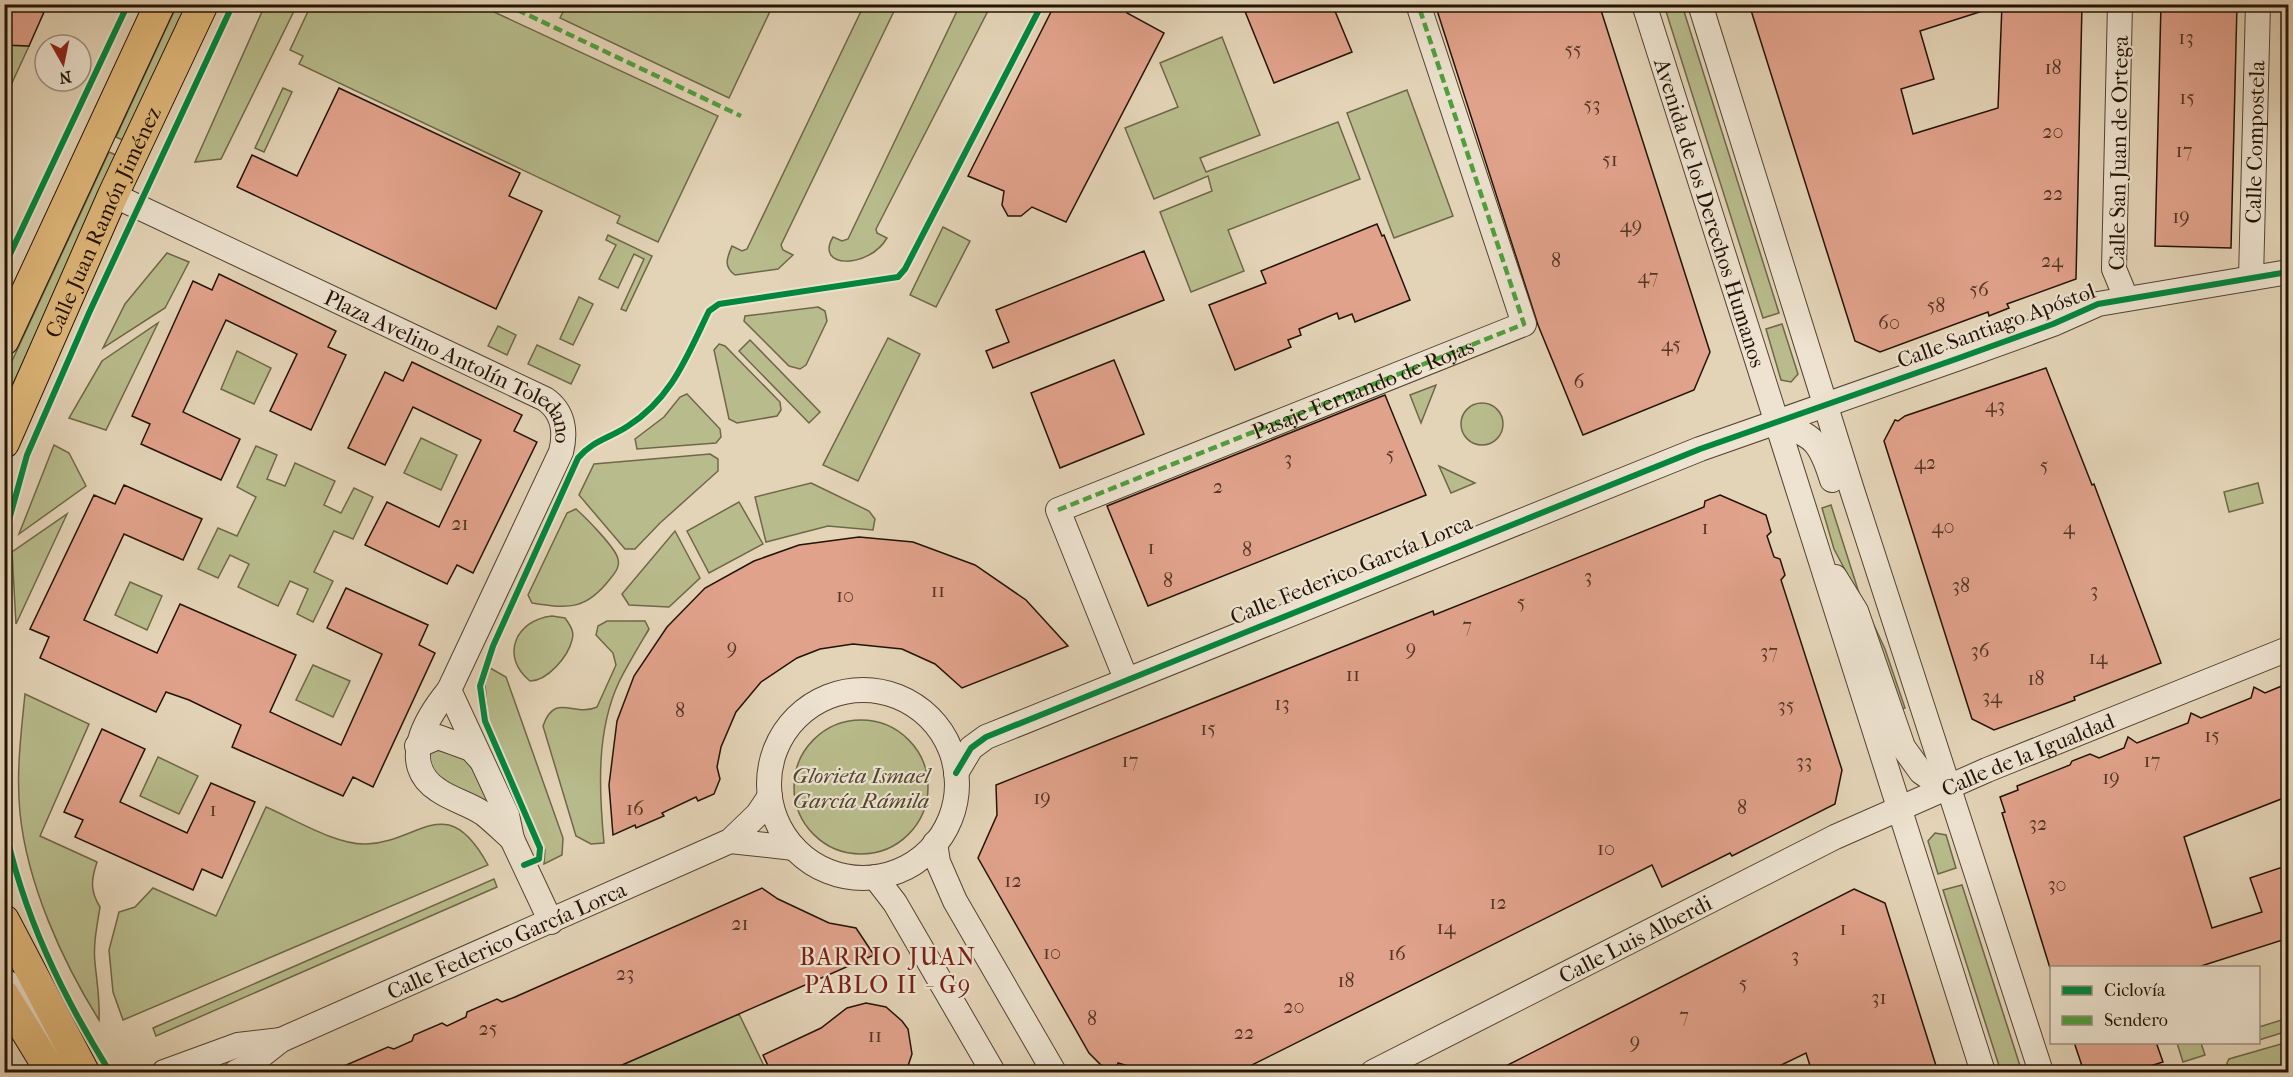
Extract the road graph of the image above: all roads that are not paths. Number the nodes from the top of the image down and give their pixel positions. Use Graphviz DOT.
graph roads {
  1 [pos="160,4"];
  2 [pos="203,4"];
  3 [pos="1418,4"];
  4 [pos="1644,4"];
  5 [pos="1700,4"];
  6 [pos="2120,4"];
  7 [pos="2258,4"];
  8 [pos="113,195"];
  9 [pos="2289,272"];
  10 [pos="2251,278"];
  11 [pos="2126,298"];
  12 [pos="4,340"];
  13 [pos="1826,405"];
  14 [pos="1776,422"];
  15 [pos="4,443"];
  16 [pos="1821,559"];
  17 [pos="2289,649"];
  18 [pos="1904,653"];
  19 [pos="1126,679"];
  20 [pos="449,690"];
  21 [pos="935,723"];
  22 [pos="986,737"];
  23 [pos="417,746"];
  24 [pos="482,761"];
  25 [pos="956,773"];
  26 [pos="1949,786"];
  27 [pos="770,796"];
  28 [pos="1899,808"];
  29 [pos="512,839"];
  30 [pos="730,842"];
  31 [pos="935,843"];
  32 [pos="794,848"];
  33 [pos="875,877"];
  34 [pos="4,920"];
  35 [pos="551,921"];
  36 [pos="4,934"];
  37 [pos="4,961"];
  38 [pos="4,981"];
  39 [pos="4,994"];
  40 [pos="281,1040"];
  41 [pos="1402,1066"];
  42 [pos="51,1072"];
  43 [pos="68,1072"];
  44 [pos="84,1072"];
  45 [pos="164,1072"];
  46 [pos="236,1072"];
  47 [pos="993,1072"];
  48 [pos="1054,1072"];
  49 [pos="1373,1072"];
  50 [pos="1983,1072"];
  51 [pos="2041,1072"];
  1 -- 12 [label="main road, Calle Juan Ramón Jiménez"];
  2 -- 8 [label="main road, Calle Juan Ramón Jiménez"];
  3 -- 19 [label="street, Pasaje Fernando de Rojas"];
  4 -- 14 [label="street, Avenida de los Derechos Humanos"];
  5 -- 13 [label="street"];
  6 -- 11 [label="street, Calle San Juan de Ortega"];
  7 -- 10 [label="street, Calle Compostela"];
  8 -- 15 [label="main road, Calle Juan Ramón Jiménez"];
  8 -- 20 [label="street, Plaza Avelino Antolín Toledano"];
  9 -- 10 [label="street, Calle Santiago Apóstol"];
  10 -- 11 [label="street, Calle Santiago Apóstol"];
  11 -- 13 [label="street, Calle Santiago Apóstol"];
  13 -- 14 [label="street"];
  13 -- 18 [label="street"];
  14 -- 16 [label="street, Avenida de los Derechos Humanos"];
  14 -- 18 [label="street"];
  14 -- 19 [label="street, Calle Federico García Lorca"];
  16 -- 26 [label="street, Calle de la Igualdad"];
  16 -- 28 [label="street, Avenida de los Derechos Humanos"];
  17 -- 26 [label="street, Calle de la Igualdad"];
  18 -- 26 [label="street"];
  19 -- 22 [label="street, Calle Federico García Lorca"];
  20 -- 23 [label="street, Plaza Avelino Antolín Toledano"];
  20 -- 24 [label="street"];
  21 -- 22 [label="street, Calle Federico García Lorca"];
  21 -- 25 [label="street"];
  21 -- 27 [label="street"];
  22 -- 25 [label="street, Calle Federico García Lorca"];
  23 -- 24 [label="street"];
  23 -- 29 [label="street"];
  24 -- 29 [label="street"];
  25 -- 31 [label="street"];
  26 -- 28 [label="street"];
  26 -- 51 [label="street"];
  27 -- 30 [label="street, Calle Federico García Lorca"];
  27 -- 32 [label="street"];
  28 -- 41 [label="street, Calle Luis Alberdi"];
  28 -- 50 [label="street, Avenida de los Derechos Humanos"];
  29 -- 35 [label="street"];
  30 -- 32 [label="street, Calle Federico García Lorca"];
  30 -- 35 [label="street, Calle Federico García Lorca"];
  31 -- 33 [label="street"];
  31 -- 48 [label="street"];
  32 -- 33 [label="street"];
  33 -- 47 [label="street"];
  34 -- 44 [label="main road"];
  35 -- 40 [label="street, Calle Federico García Lorca"];
  36 -- 37 [label="street"];
  38 -- 43 [label="street"];
  39 -- 42 [label="main road"];
  40 -- 45 [label="street, Calle Federico García Lorca"];
  40 -- 46 [label="street, Calle Federico García Lorca"];
  41 -- 49 [label="street, Calle Luis Alberdi"];
}
